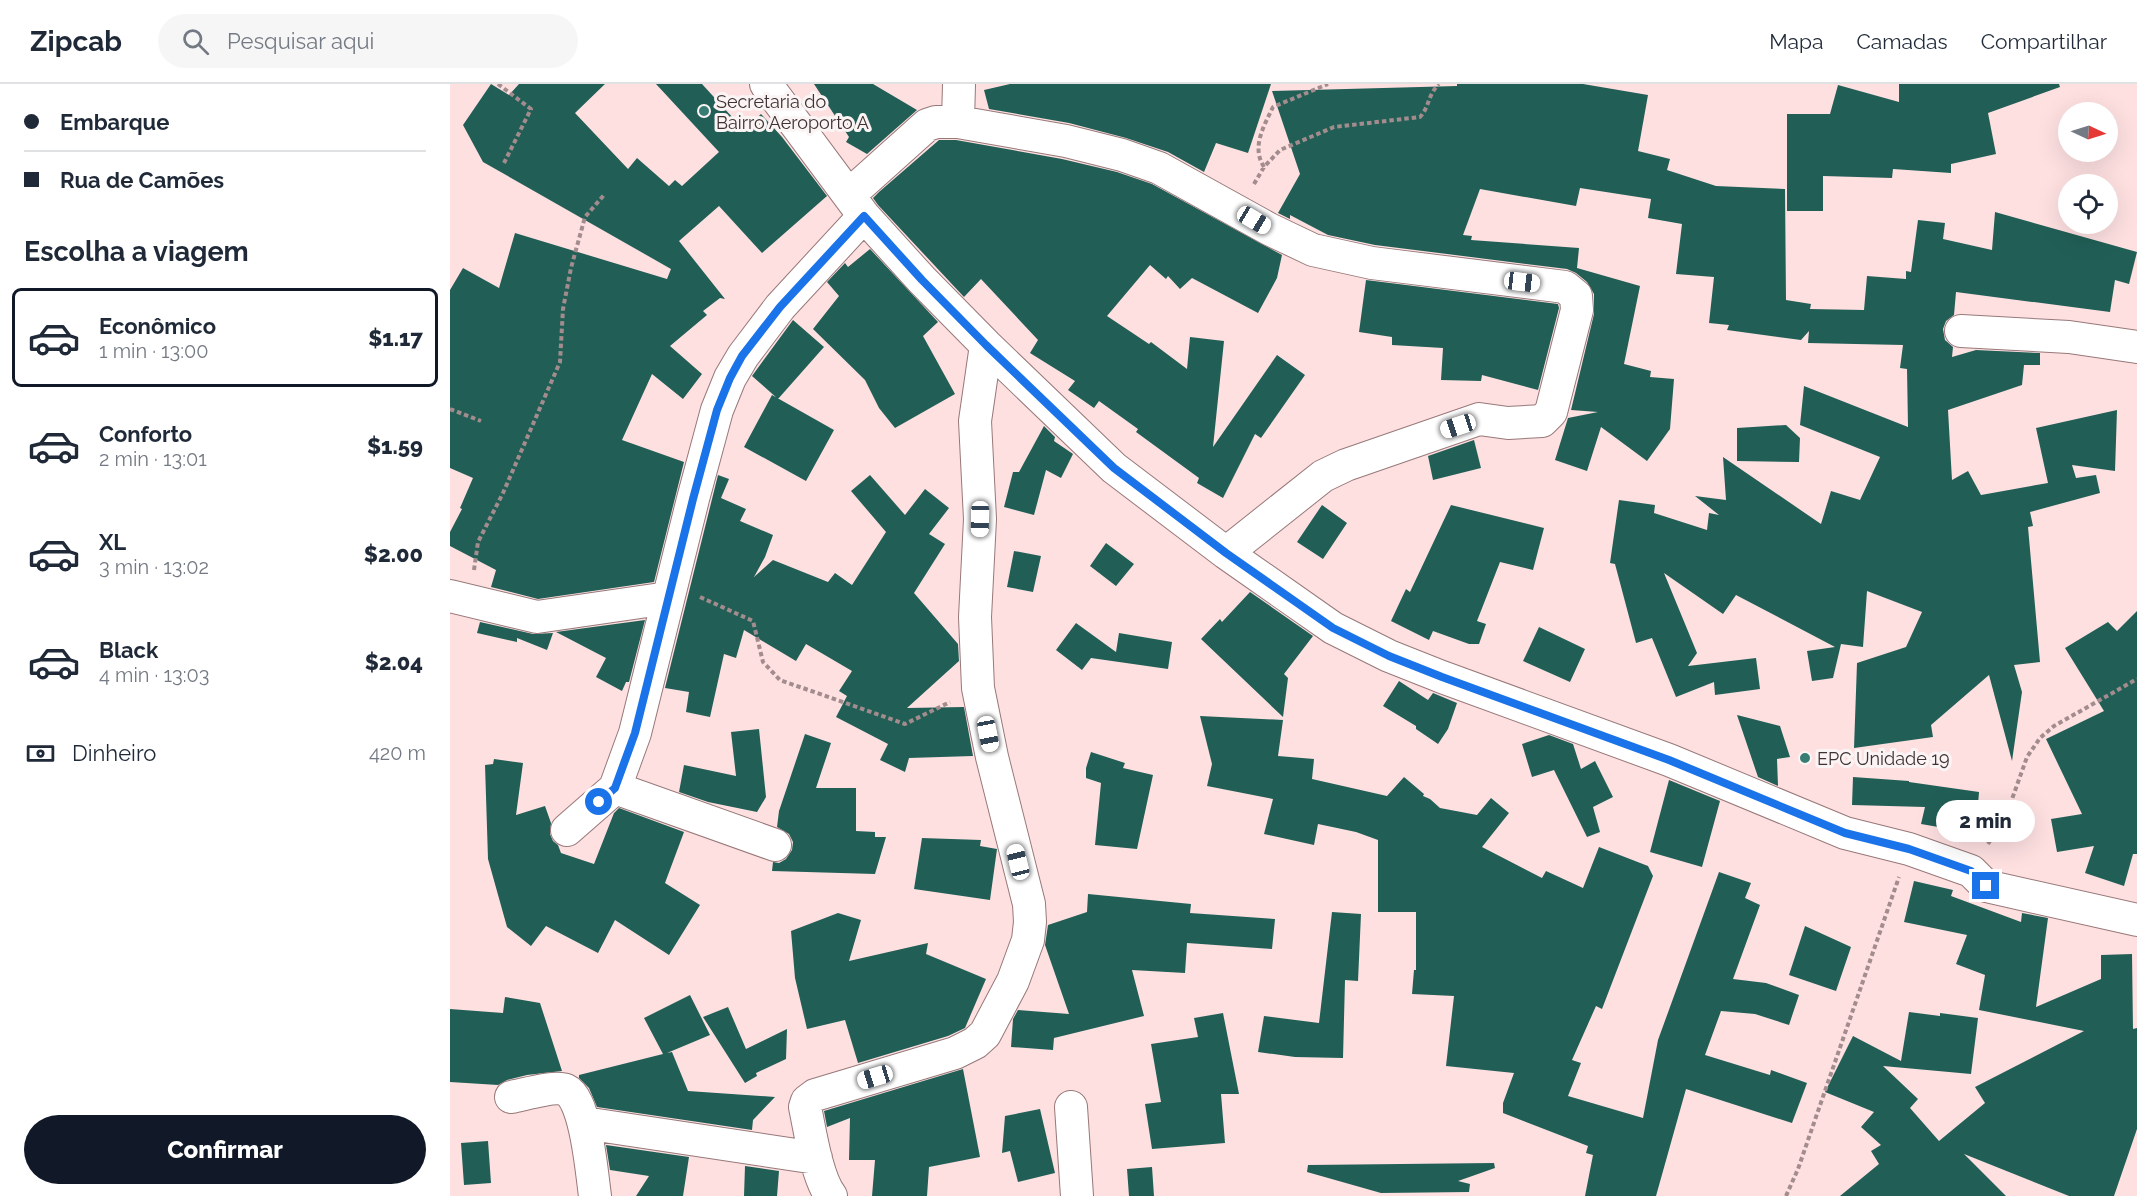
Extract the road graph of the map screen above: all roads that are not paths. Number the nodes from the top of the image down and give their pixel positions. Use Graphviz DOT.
graph roads {
  1 [pos="766,84"];
  2 [pos="959,84"];
  3 [pos="958,122"];
  4 [pos="856,206"];
  5 [pos="1961,331"];
  6 [pos="986,345"];
  7 [pos="2137,347"];
  8 [pos="1226,553"];
  9 [pos="670,591"];
  10 [pos="460,598"];
  11 [pos="615,788"];
  12 [pos="567,830"];
  13 [pos="776,845"];
  14 [pos="2137,920"];
  15 [pos="511,1098"];
  16 [pos="1071,1107"];
  17 [pos="584,1122"];
  18 [pos="816,1158"];
  19 [pos="595,1196"];
  20 [pos="831,1196"];
  21 [pos="1077,1196"];
  1 -- 4 [label="street"];
  2 -- 3 [label="street"];
  3 -- 4 [label="street"];
  3 -- 8 [label="street"];
  4 -- 6 [label="street"];
  4 -- 9 [label="street"];
  5 -- 7 [label="street"];
  6 -- 8 [label="street"];
  6 -- 18 [label="street"];
  8 -- 14 [label="street"];
  9 -- 10 [label="street"];
  9 -- 11 [label="street"];
  11 -- 12 [label="street"];
  11 -- 13 [label="street"];
  15 -- 17 [label="street"];
  16 -- 21 [label="street"];
  17 -- 18 [label="street"];
  17 -- 19 [label="street"];
  18 -- 20 [label="street"];
}
